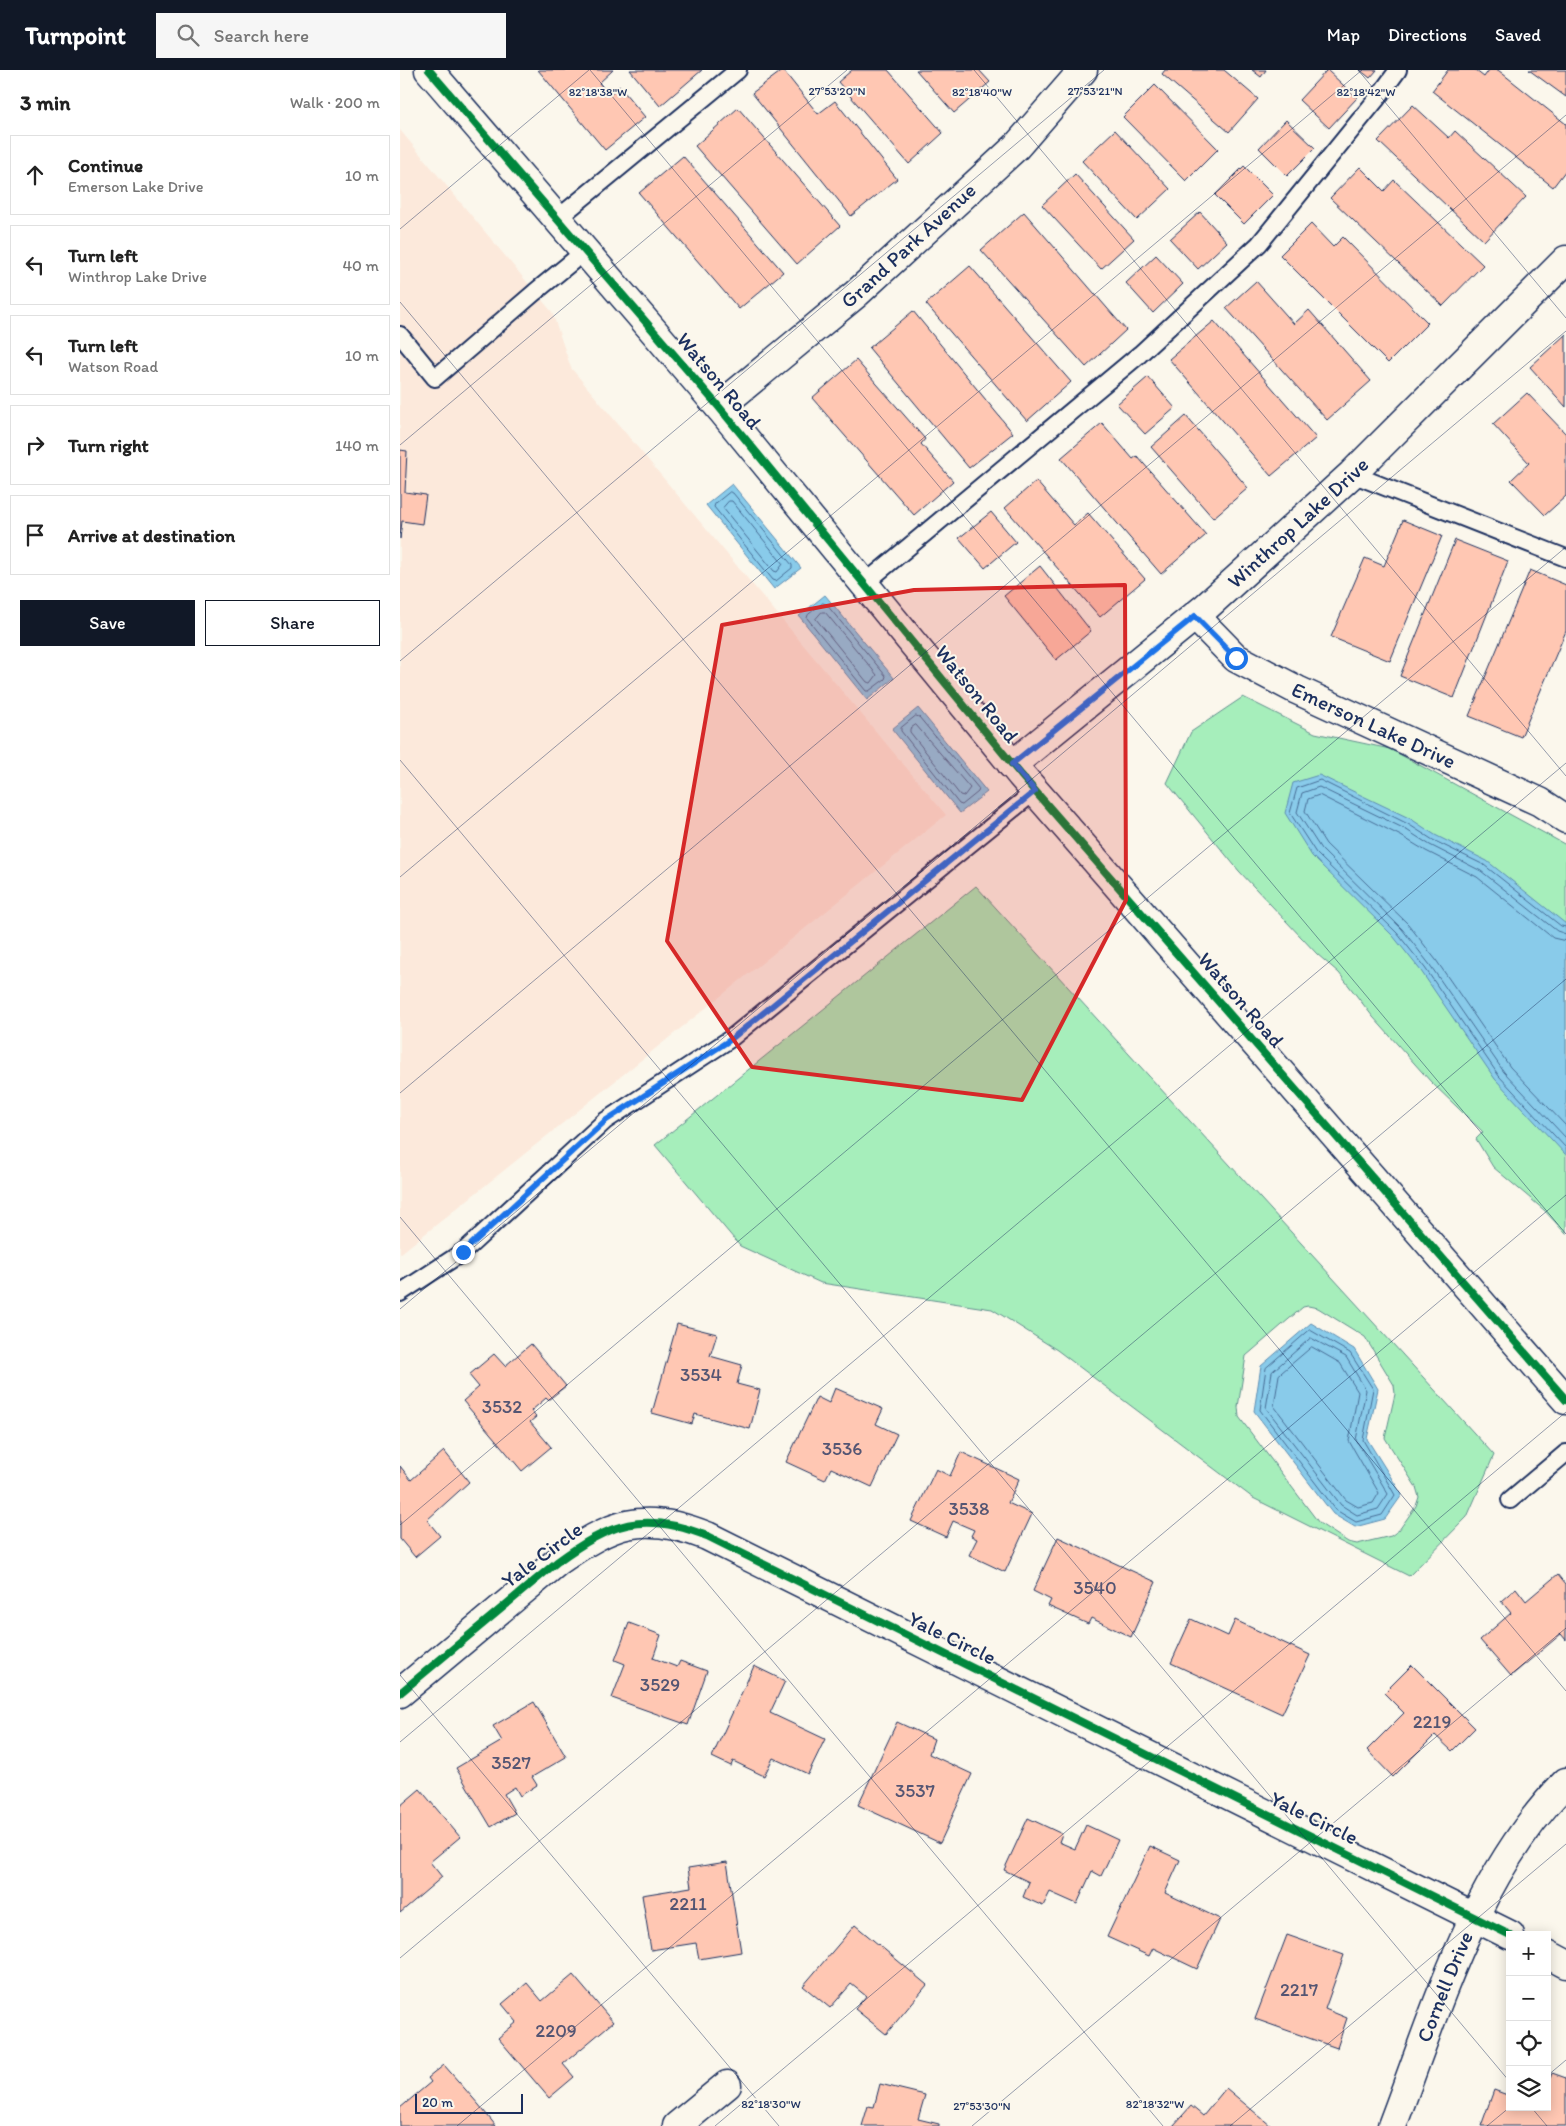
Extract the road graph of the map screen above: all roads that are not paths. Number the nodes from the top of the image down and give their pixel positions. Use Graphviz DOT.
graph roads {
  1 [pos="429,70"];
  2 [pos="738,70"];
  3 [pos="1083,70"];
  4 [pos="1398,70"];
  5 [pos="557,219"];
  6 [pos="585,252"];
  7 [pos="1566,260"];
  8 [pos="400,335"];
  9 [pos="719,407"];
  10 [pos="1352,474"];
  11 [pos="1566,558"];
  12 [pos="864,584"];
  13 [pos="1195,616"];
  14 [pos="1012,764"];
  15 [pos="1035,791"];
  16 [pos="1566,819"];
  17 [pos="400,1293"];
  18 [pos="1566,1400"];
  19 [pos="1566,1453"];
  20 [pos="1510,1500"];
  21 [pos="400,1693"];
  22 [pos="1566,1782"];
  23 [pos="1475,1918"];
  24 [pos="1506,1933"];
  25 [pos="1551,1956"];
  26 [pos="1566,1964"];
  27 [pos="726,2085"];
  28 [pos="677,2126"];
  29 [pos="1392,2126"];
  1 -- 5 [label="street, Watson Road"];
  2 -- 5 [label="lane"];
  3 -- 9 [label="street, Grand Park Avenue"];
  4 -- 12 [label="lane"];
  5 -- 6 [label="street, Watson Road"];
  6 -- 8 [label="lane"];
  6 -- 9 [label="street, Watson Road"];
  7 -- 10 [label="street, Winthrop Lake Drive"];
  9 -- 12 [label="street, Watson Road"];
  10 -- 11 [label="lane"];
  10 -- 13 [label="street, Winthrop Lake Drive"];
  12 -- 14 [label="street, Watson Road"];
  13 -- 14 [label="street, Winthrop Lake Drive"];
  13 -- 16 [label="street, Emerson Lake Drive"];
  14 -- 15 [label="street, Watson Road"];
  15 -- 17 [label="lane"];
  15 -- 18 [label="street, Watson Road"];
  19 -- 20 [label="lane"];
  21 -- 23 [label="street, Yale Circle"];
  22 -- 23 [label="street, Cornell Drive"];
  23 -- 24 [label="street, Yale Circle"];
  23 -- 29 [label="street, Cornell Drive"];
  25 -- 26 [label="street"];
  27 -- 28 [label="street"];
}
